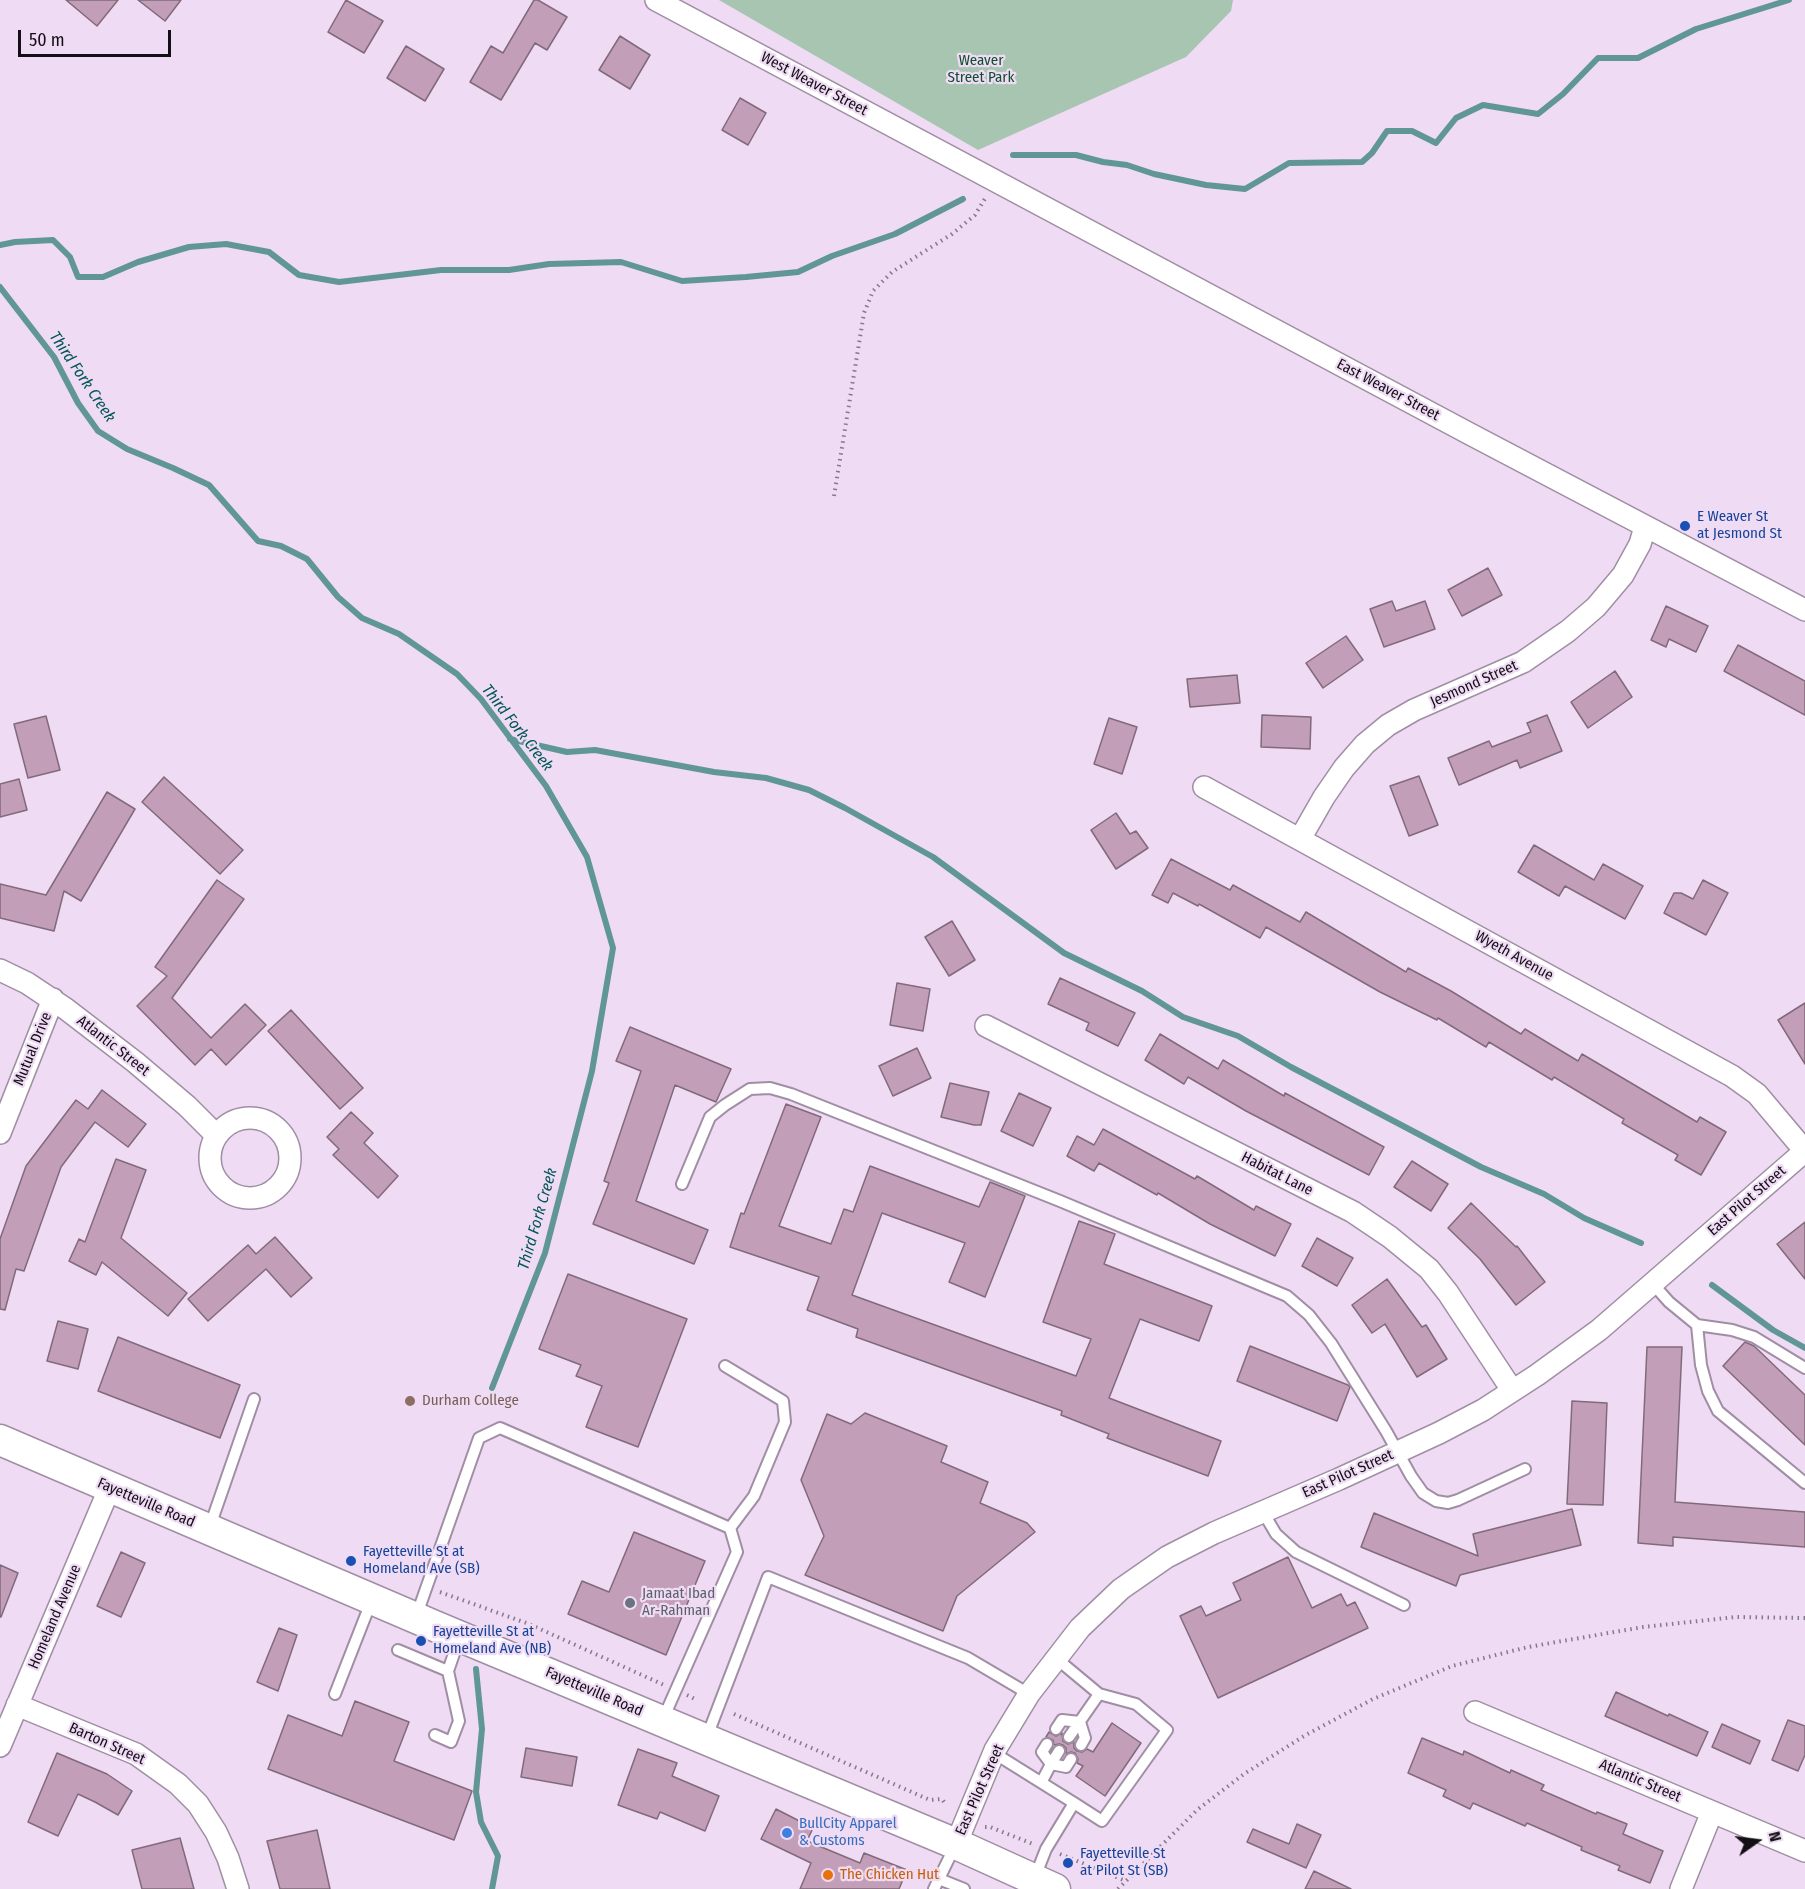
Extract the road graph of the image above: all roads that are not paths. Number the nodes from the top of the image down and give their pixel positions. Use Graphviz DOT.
graph roads {
  1 [pos="656,0"];
  2 [pos="971,168"];
  3 [pos="1645,527"];
  4 [pos="1805,610"];
  5 [pos="1204,787"];
  6 [pos="1300,839"];
  7 [pos="0,970"];
  8 [pos="53,999"];
  9 [pos="986,1026"];
  10 [pos="0,1133"];
  11 [pos="216,1135"];
  12 [pos="1805,1151"];
  13 [pos="682,1184"];
  14 [pos="1653,1284"];
  15 [pos="1697,1325"];
  16 [pos="725,1366"];
  17 [pos="1805,1368"];
  18 [pos="1512,1390"];
  19 [pos="255,1399"];
  20 [pos="0,1440"];
  21 [pos="1397,1452"];
  22 [pos="1525,1469"];
  23 [pos="1805,1483"];
  24 [pos="110,1487"];
  25 [pos="1263,1512"];
  26 [pos="730,1528"];
  27 [pos="208,1529"];
  28 [pos="372,1599"];
  29 [pos="1404,1605"];
  30 [pos="416,1617"];
  31 [pos="460,1636"];
  32 [pos="398,1650"];
  33 [pos="1057,1659"];
  34 [pos="448,1671"];
  35 [pos="334,1694"];
  36 [pos="1029,1694"];
  37 [pos="1099,1694"];
  38 [pos="17,1705"];
  39 [pos="1475,1712"];
  40 [pos="663,1721"];
  41 [pos="1080,1722"];
  42 [pos="1056,1729"];
  43 [pos="435,1735"];
  44 [pos="1069,1737"];
  45 [pos="705,1739"];
  46 [pos="1047,1743"];
  47 [pos="1081,1744"];
  48 [pos="0,1746"];
  49 [pos="1059,1751"];
  50 [pos="994,1753"];
  51 [pos="1071,1759"];
  52 [pos="1051,1764"];
  53 [pos="1042,1781"];
  54 [pos="1074,1803"];
  55 [pos="1712,1812"];
  56 [pos="956,1844"];
  57 [pos="1805,1851"];
  58 [pos="936,1884"];
  59 [pos="1044,1884"];
  60 [pos="238,1889"];
  61 [pos="964,1889"];
  62 [pos="1681,1889"];
  1 -- 2 [label="street, West Weaver Street"];
  2 -- 3 [label="street, East Weaver Street"];
  3 -- 4 [label="street, East Weaver Street"];
  3 -- 6 [label="street, Jesmond Street"];
  5 -- 6 [label="street, Wyeth Avenue"];
  6 -- 12 [label="street, Wyeth Avenue"];
  7 -- 8 [label="street, Atlantic Street"];
  8 -- 10 [label="street, Mutual Drive"];
  8 -- 11 [label="street, Atlantic Street"];
  9 -- 18 [label="street, Habitat Lane"];
  12 -- 14 [label="street, East Pilot Street"];
  13 -- 21 [label="lane"];
  14 -- 15 [label="lane"];
  14 -- 18 [label="street, East Pilot Street"];
  15 -- 17 [label="lane"];
  15 -- 23 [label="lane"];
  16 -- 26 [label="lane"];
  18 -- 21 [label="street, East Pilot Street"];
  19 -- 27 [label="lane"];
  20 -- 24 [label="main road, Fayetteville Road"];
  21 -- 22 [label="lane"];
  21 -- 25 [label="street, East Pilot Street"];
  24 -- 27 [label="main road, Fayetteville Road"];
  24 -- 38 [label="street, Homeland Avenue"];
  25 -- 29 [label="lane"];
  25 -- 33 [label="street, East Pilot Street"];
  26 -- 30 [label="lane"];
  26 -- 40 [label="lane"];
  27 -- 28 [label="main road, Fayetteville Road"];
  28 -- 30 [label="main road, Fayetteville Road"];
  28 -- 35 [label="lane"];
  30 -- 31 [label="main road, Fayetteville Road"];
  31 -- 34 [label="lane"];
  31 -- 40 [label="main road, Fayetteville Road"];
  32 -- 34 [label="lane"];
  33 -- 36 [label="street, East Pilot Street"];
  33 -- 37 [label="lane"];
  34 -- 43 [label="lane"];
  36 -- 45 [label="lane"];
  36 -- 50 [label="street, East Pilot Street"];
  37 -- 41 [label="lane"];
  37 -- 54 [label="lane"];
  38 -- 48 [label="street, Homeland Avenue"];
  38 -- 60 [label="street, Barton Street"];
  39 -- 55 [label="street, Atlantic Street"];
  40 -- 45 [label="main road, Fayetteville Road"];
  41 -- 42 [label="lane"];
  41 -- 44 [label="lane"];
  41 -- 47 [label="lane"];
  45 -- 56 [label="main road, Fayetteville Road"];
  46 -- 52 [label="lane"];
  49 -- 52 [label="lane"];
  50 -- 53 [label="lane"];
  50 -- 56 [label="street, East Pilot Street"];
  51 -- 52 [label="lane"];
  52 -- 53 [label="lane"];
  53 -- 54 [label="lane"];
  54 -- 59 [label="lane"];
  55 -- 57 [label="street, Atlantic Street"];
  55 -- 62 [label="street"];
  56 -- 58 [label="lane"];
  56 -- 59 [label="main road, Fayetteville Road"];
  58 -- 61 [label="lane"];
}
